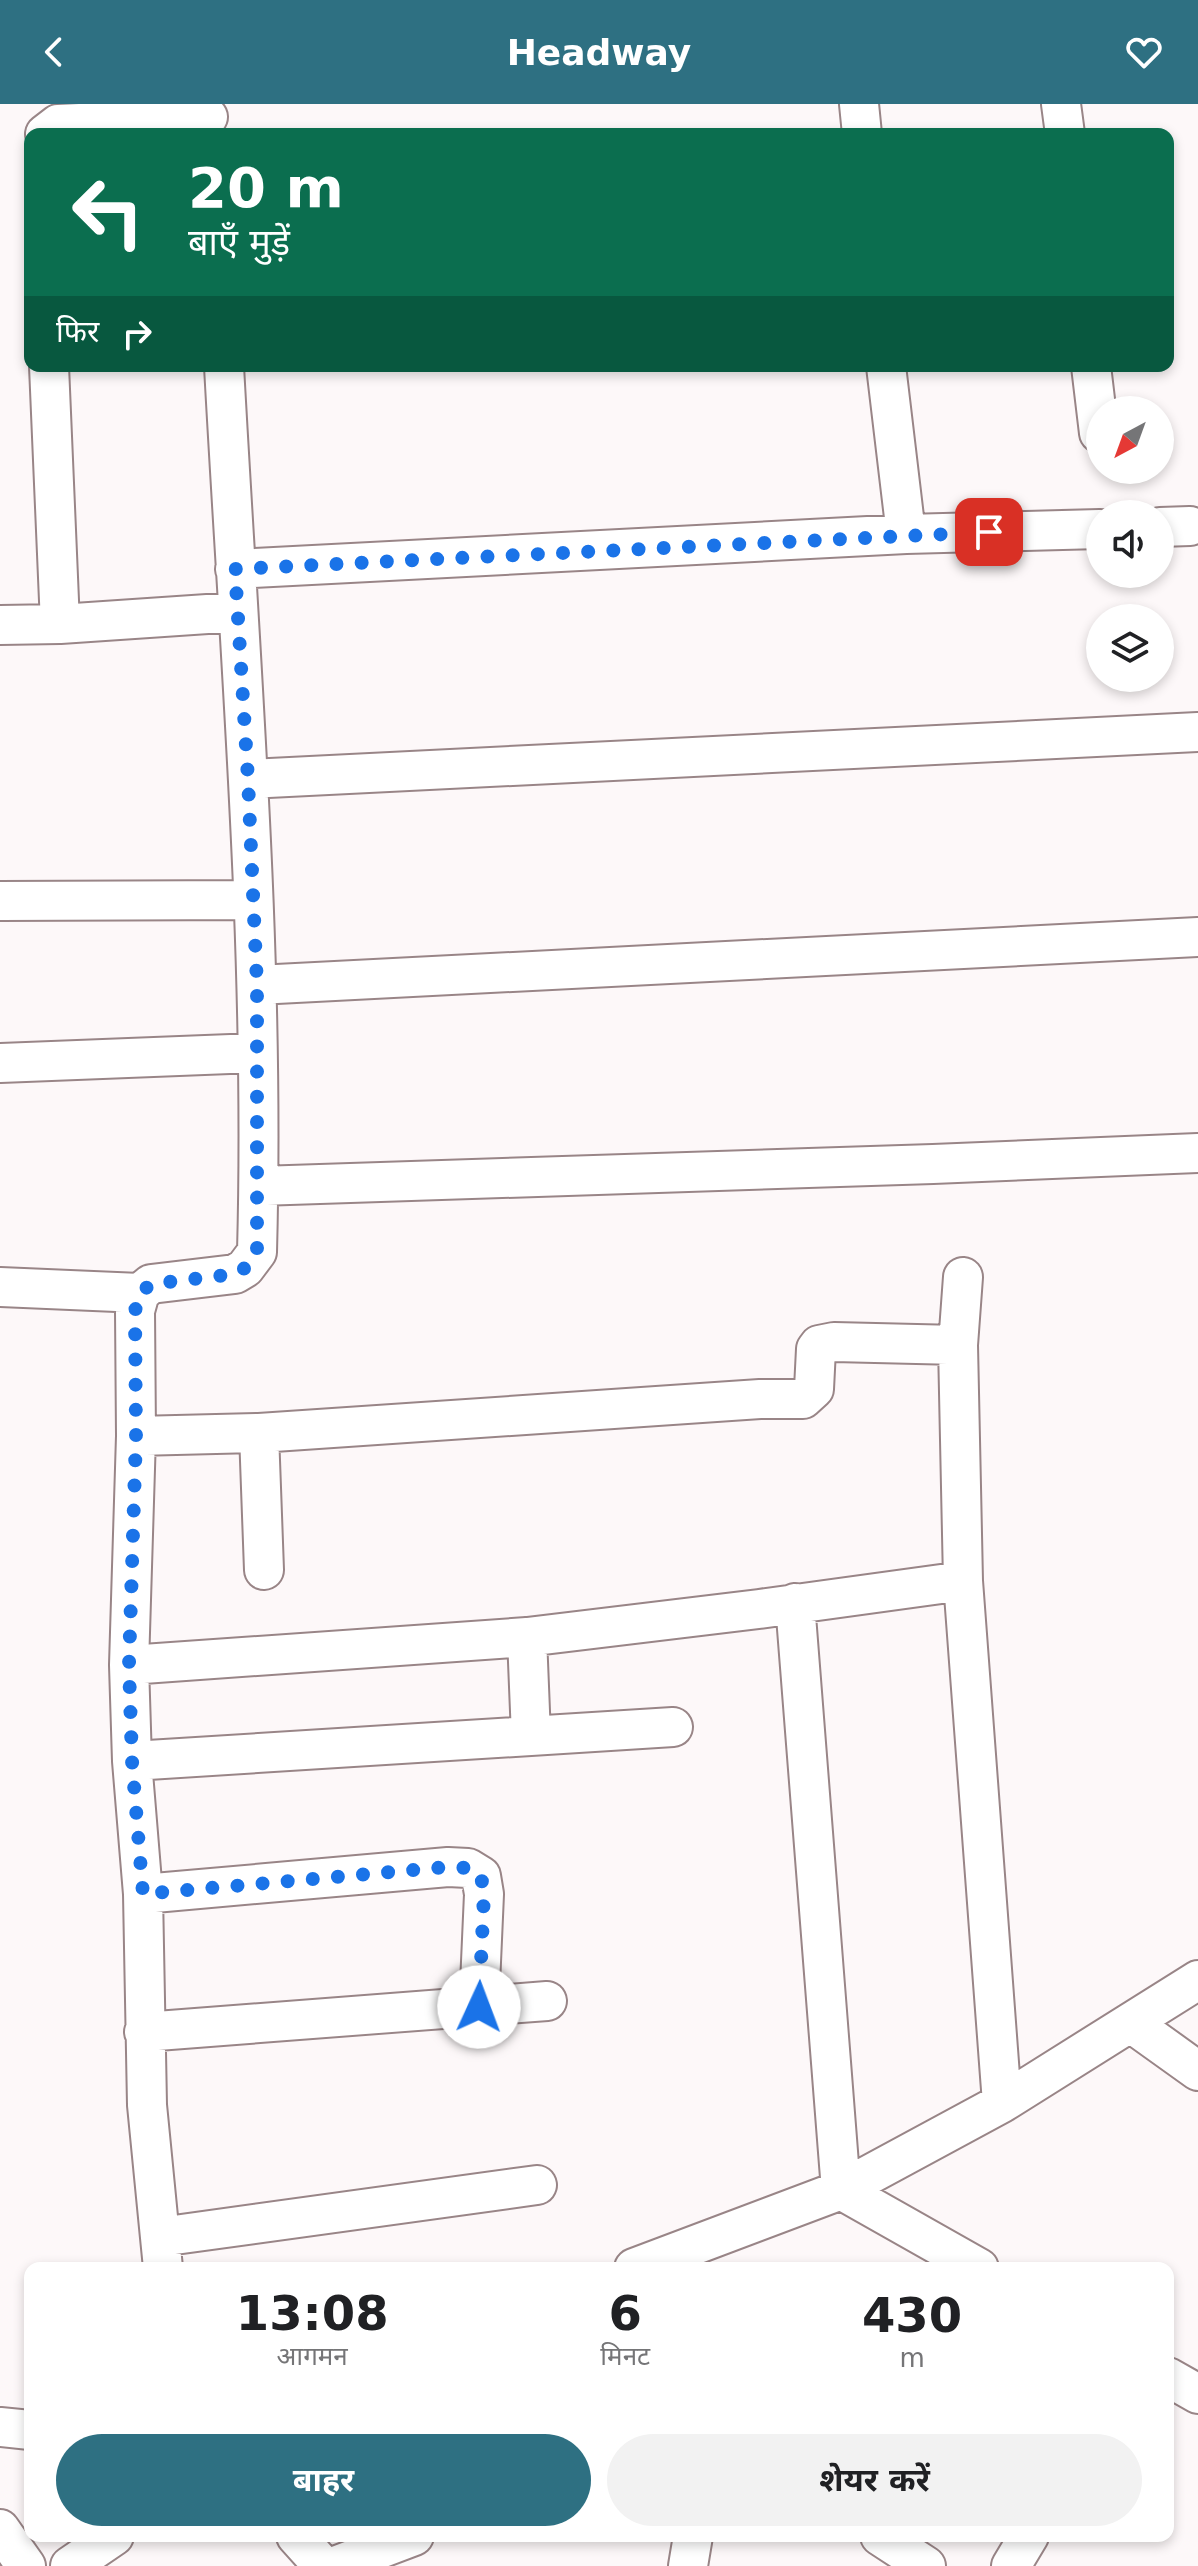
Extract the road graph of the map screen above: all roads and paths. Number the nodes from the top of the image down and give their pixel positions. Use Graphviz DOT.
graph roads {
  1 [pos="859,104"];
  2 [pos="1061,104"];
  3 [pos="208,118"];
  4 [pos="53,128"];
  5 [pos="861,128"];
  6 [pos="1064,128"];
  7 [pos="49,372"];
  8 [pos="224,372"];
  9 [pos="887,372"];
  10 [pos="1092,372"];
  11 [pos="1095,396"];
  12 [pos="1086,529"];
  13 [pos="906,534"];
  14 [pos="235,569"];
  15 [pos="237,612"];
  16 [pos="60,624"];
  17 [pos="0,625"];
  18 [pos="1198,732"];
  19 [pos="248,779"];
  20 [pos="252,900"];
  21 [pos="0,901"];
  22 [pos="1198,937"];
  23 [pos="257,985"];
  24 [pos="257,1053"];
  25 [pos="0,1063"];
  26 [pos="1198,1153"];
  27 [pos="259,1186"];
  28 [pos="963,1277"];
  29 [pos="0,1287"];
  30 [pos="140,1293"];
  31 [pos="958,1345"];
  32 [pos="259,1433"];
  33 [pos="136,1436"];
  34 [pos="264,1570"];
  35 [pos="963,1581"];
  36 [pos="795,1603"];
  37 [pos="527,1637"];
  38 [pos="129,1665"];
  39 [pos="673,1727"];
  40 [pos="531,1736"];
  41 [pos="132,1761"];
  42 [pos="143,1894"];
  43 [pos="1198,1980"];
  44 [pos="547,2001"];
  45 [pos="479,2007"];
  46 [pos="1131,2023"];
  47 [pos="144,2032"];
  48 [pos="1198,2071"];
  49 [pos="1002,2103"];
  50 [pos="537,2185"];
  51 [pos="841,2190"];
  52 [pos="162,2252"];
  53 [pos="650,2262"];
  54 [pos="968,2262"];
  55 [pos="1174,2380"];
  56 [pos="1198,2394"];
  57 [pos="0,2427"];
  58 [pos="24,2429"];
  59 [pos="0,2529"];
  60 [pos="105,2542"];
  61 [pos="301,2542"];
  62 [pos="398,2542"];
  63 [pos="692,2542"];
  64 [pos="889,2542"];
  65 [pos="1025,2542"];
  66 [pos="26,2566"];
  67 [pos="70,2566"];
  68 [pos="323,2566"];
  69 [pos="335,2566"];
  70 [pos="688,2566"];
  71 [pos="926,2566"];
  72 [pos="1011,2566"];
  1 -- 5 [label="street"];
  2 -- 6 [label="street"];
  3 -- 4 [label="street"];
  7 -- 16 [label="street"];
  8 -- 14 [label="street"];
  9 -- 13 [label="street"];
  10 -- 11 [label="street"];
  12 -- 13 [label="street"];
  13 -- 14 [label="street"];
  14 -- 15 [label="street"];
  15 -- 16 [label="street"];
  15 -- 19 [label="street"];
  16 -- 17 [label="street"];
  18 -- 19 [label="street"];
  19 -- 20 [label="street"];
  20 -- 21 [label="street"];
  20 -- 23 [label="street"];
  22 -- 23 [label="street"];
  23 -- 24 [label="street"];
  24 -- 25 [label="street"];
  24 -- 27 [label="street"];
  26 -- 27 [label="street"];
  27 -- 30 [label="street"];
  28 -- 31 [label="street"];
  29 -- 30 [label="street"];
  30 -- 33 [label="street"];
  31 -- 32 [label="street"];
  31 -- 35 [label="street"];
  32 -- 33 [label="street"];
  32 -- 34 [label="street"];
  33 -- 38 [label="street"];
  35 -- 36 [label="street"];
  35 -- 49 [label="street"];
  36 -- 37 [label="street"];
  36 -- 51 [label="street"];
  37 -- 38 [label="street"];
  37 -- 40 [label="street"];
  38 -- 41 [label="street"];
  39 -- 40 [label="street"];
  40 -- 41 [label="street"];
  41 -- 42 [label="street"];
  42 -- 45 [label="street"];
  42 -- 47 [label="street"];
  43 -- 46 [label="street"];
  44 -- 45 [label="street"];
  45 -- 47 [label="street"];
  46 -- 48 [label="street"];
  46 -- 49 [label="street"];
  47 -- 52 [label="street"];
  49 -- 51 [label="street"];
  50 -- 52 [label="street"];
  51 -- 53 [label="street"];
  51 -- 54 [label="street"];
  55 -- 56 [label="street"];
  57 -- 58 [label="street"];
  59 -- 66 [label="street"];
  60 -- 67 [label="street"];
  61 -- 68 [label="street"];
  62 -- 69 [label="street"];
  63 -- 70 [label="street"];
  64 -- 71 [label="street"];
  65 -- 72 [label="street"];
}
